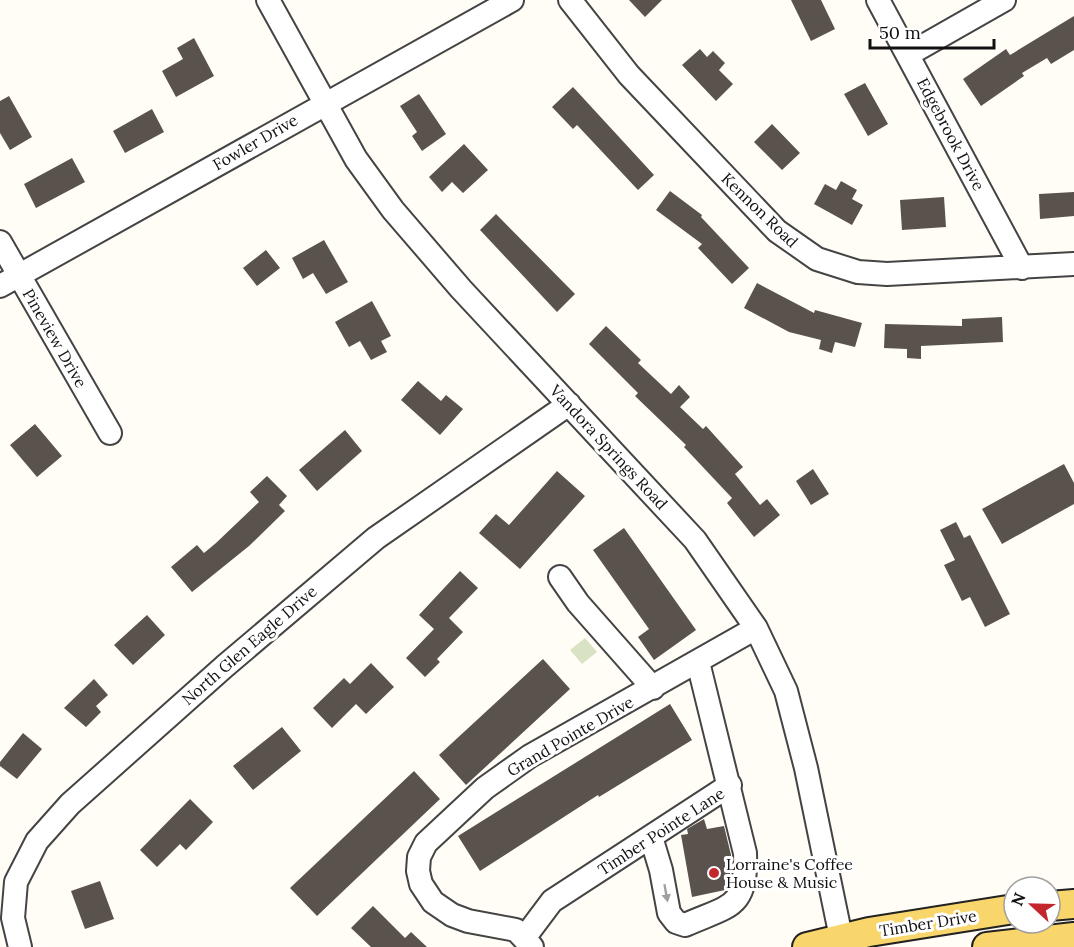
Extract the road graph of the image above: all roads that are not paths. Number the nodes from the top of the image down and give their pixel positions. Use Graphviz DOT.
graph roads {
  1 [pos="268,0"];
  2 [pos="512,0"];
  3 [pos="570,0"];
  4 [pos="878,0"];
  5 [pos="1004,0"];
  6 [pos="909,54"];
  7 [pos="324,103"];
  8 [pos="0,242"];
  9 [pos="1074,264"];
  10 [pos="1022,268"];
  11 [pos="9,281"];
  12 [pos="568,404"];
  13 [pos="111,433"];
  14 [pos="560,577"];
  15 [pos="756,628"];
  16 [pos="698,662"];
  17 [pos="653,688"];
  18 [pos="730,785"];
  19 [pos="651,837"];
  20 [pos="1002,911"];
  21 [pos="1074,937"];
  22 [pos="529,942"];
  23 [pos="842,943"];
  24 [pos="20,947"];
  25 [pos="807,947"];
  26 [pos="987,947"];
  1 -- 7 [label="street, Vandora Springs Road"];
  2 -- 7 [label="street, Fowler Drive"];
  3 -- 10 [label="street, Kennon Road"];
  4 -- 6 [label="street, Edgebrook Drive"];
  5 -- 6 [label="street"];
  6 -- 10 [label="street, Edgebrook Drive"];
  7 -- 11 [label="street, Fowler Drive"];
  7 -- 12 [label="street, Vandora Springs Road"];
  8 -- 11 [label="street, Pineview Drive"];
  9 -- 10 [label="street, Kennon Road"];
  11 -- 13 [label="street, Pineview Drive"];
  12 -- 15 [label="street, Vandora Springs Road"];
  12 -- 24 [label="street, North Glen Eagle Drive"];
  14 -- 17 [label="street"];
  15 -- 16 [label="street, Grand Pointe Drive"];
  15 -- 23 [label="street, Vandora Springs Road"];
  16 -- 17 [label="street, Grand Pointe Drive"];
  16 -- 18 [label="street, Timber Pointe Lane"];
  17 -- 22 [label="street, Grand Pointe Drive"];
  18 -- 19 [label="street, Timber Pointe Lane"];
  19 -- 18 [label="street, one-way"];
  19 -- 22 [label="street, Timber Pointe Lane"];
  20 -- 23 [label="main road, Timber Drive"];
  21 -- 26 [label="main road, Timber Drive"];
  23 -- 25 [label="main road, Timber Drive"];
}
